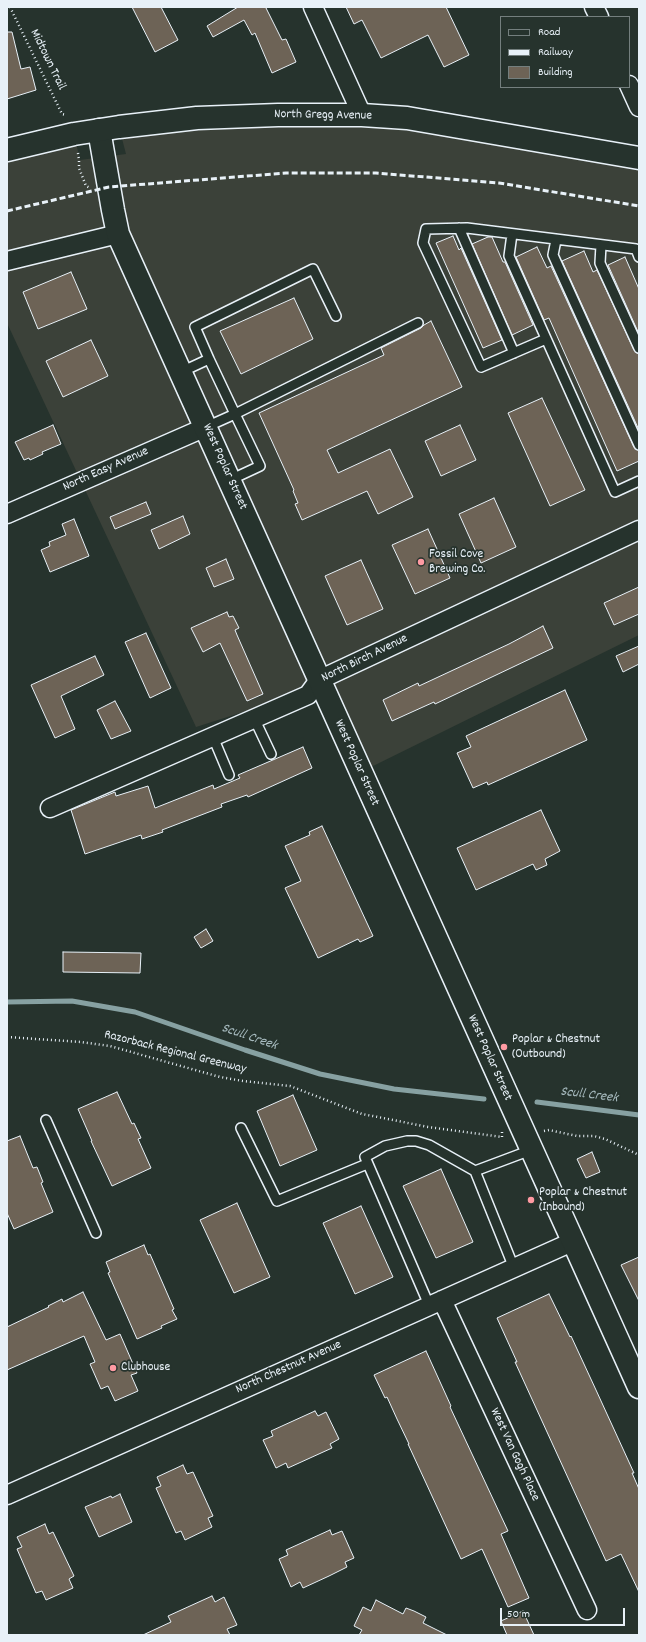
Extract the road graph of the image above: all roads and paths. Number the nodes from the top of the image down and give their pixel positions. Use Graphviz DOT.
graph roads {
  1 [pos="10,7"];
  2 [pos="313,7"];
  3 [pos="594,7"];
  4 [pos="598,16"];
  5 [pos="630,87"];
  6 [pos="639,108"];
  7 [pos="362,115"];
  8 [pos="70,117"];
  9 [pos="99,130"];
  10 [pos="7,150"];
  11 [pos="639,158"];
  12 [pos="459,228"];
  13 [pos="118,234"];
  14 [pos="512,234"];
  15 [pos="556,240"];
  16 [pos="601,246"];
  17 [pos="639,257"];
  18 [pos="7,262"];
  19 [pos="336,316"];
  20 [pos="418,323"];
  21 [pos="546,339"];
  22 [pos="639,348"];
  23 [pos="514,353"];
  24 [pos="209,359"];
  25 [pos="181,372"];
  26 [pos="235,414"];
  27 [pos="206,427"];
  28 [pos="639,445"];
  29 [pos="230,480"];
  30 [pos="639,481"];
  31 [pos="7,514"];
  32 [pos="639,530"];
  33 [pos="319,680"];
  34 [pos="254,718"];
  35 [pos="213,737"];
  36 [pos="271,754"];
  37 [pos="229,774"];
  38 [pos="50,808"];
  39 [pos="7,1037"];
  40 [pos="46,1120"];
  41 [pos="241,1128"];
  42 [pos="527,1142"];
  43 [pos="639,1155"];
  44 [pos="367,1164"];
  45 [pos="475,1171"];
  46 [pos="96,1233"];
  47 [pos="572,1242"];
  48 [pos="514,1268"];
  49 [pos="436,1303"];
  50 [pos="639,1387"];
  51 [pos="7,1495"];
  52 [pos="587,1610"];
  1 -- 8 [label="path, Midtown Trail"];
  2 -- 7 [label="street"];
  3 -- 4 [label="street"];
  5 -- 6 [label="street"];
  7 -- 9 [label="street, North Gregg Avenue"];
  7 -- 11 [label="street, North Gregg Avenue"];
  9 -- 10 [label="street, North Gregg Avenue"];
  9 -- 13 [label="street, West Poplar Street"];
  12 -- 14 [label="lane"];
  12 -- 23 [label="lane"];
  12 -- 23 [label="lane"];
  13 -- 18 [label="street"];
  13 -- 25 [label="street, West Poplar Street"];
  14 -- 15 [label="lane"];
  14 -- 21 [label="lane"];
  15 -- 16 [label="lane"];
  15 -- 28 [label="lane"];
  16 -- 17 [label="lane"];
  16 -- 22 [label="lane"];
  19 -- 24 [label="lane"];
  20 -- 26 [label="lane"];
  21 -- 23 [label="lane"];
  21 -- 30 [label="lane"];
  24 -- 25 [label="lane"];
  24 -- 26 [label="lane"];
  25 -- 27 [label="street, West Poplar Street"];
  26 -- 27 [label="lane"];
  26 -- 29 [label="lane"];
  27 -- 29 [label="street, West Poplar Street"];
  27 -- 31 [label="street, North Easy Avenue"];
  29 -- 33 [label="street, West Poplar Street"];
  32 -- 33 [label="street, North Birch Avenue"];
  33 -- 34 [label="street, North Birch Avenue"];
  33 -- 42 [label="street, West Poplar Street"];
  34 -- 35 [label="street, North Birch Avenue"];
  34 -- 36 [label="lane"];
  35 -- 37 [label="lane"];
  35 -- 38 [label="street, North Birch Avenue"];
  39 -- 42 [label="path, Razorback Regional Greenway"];
  40 -- 46 [label="lane"];
  41 -- 44 [label="lane"];
  42 -- 43 [label="path, Razorback Regional Greenway"];
  42 -- 45 [label="lane"];
  42 -- 47 [label="street, West Poplar Street"];
  44 -- 45 [label="lane"];
  44 -- 49 [label="lane"];
  45 -- 48 [label="lane"];
  47 -- 48 [label="street, North Chestnut Avenue"];
  47 -- 50 [label="street, West Poplar Street"];
  48 -- 49 [label="street, North Chestnut Avenue"];
  49 -- 51 [label="street, North Chestnut Avenue"];
  49 -- 52 [label="street, West Van Gogh Place"];
}
